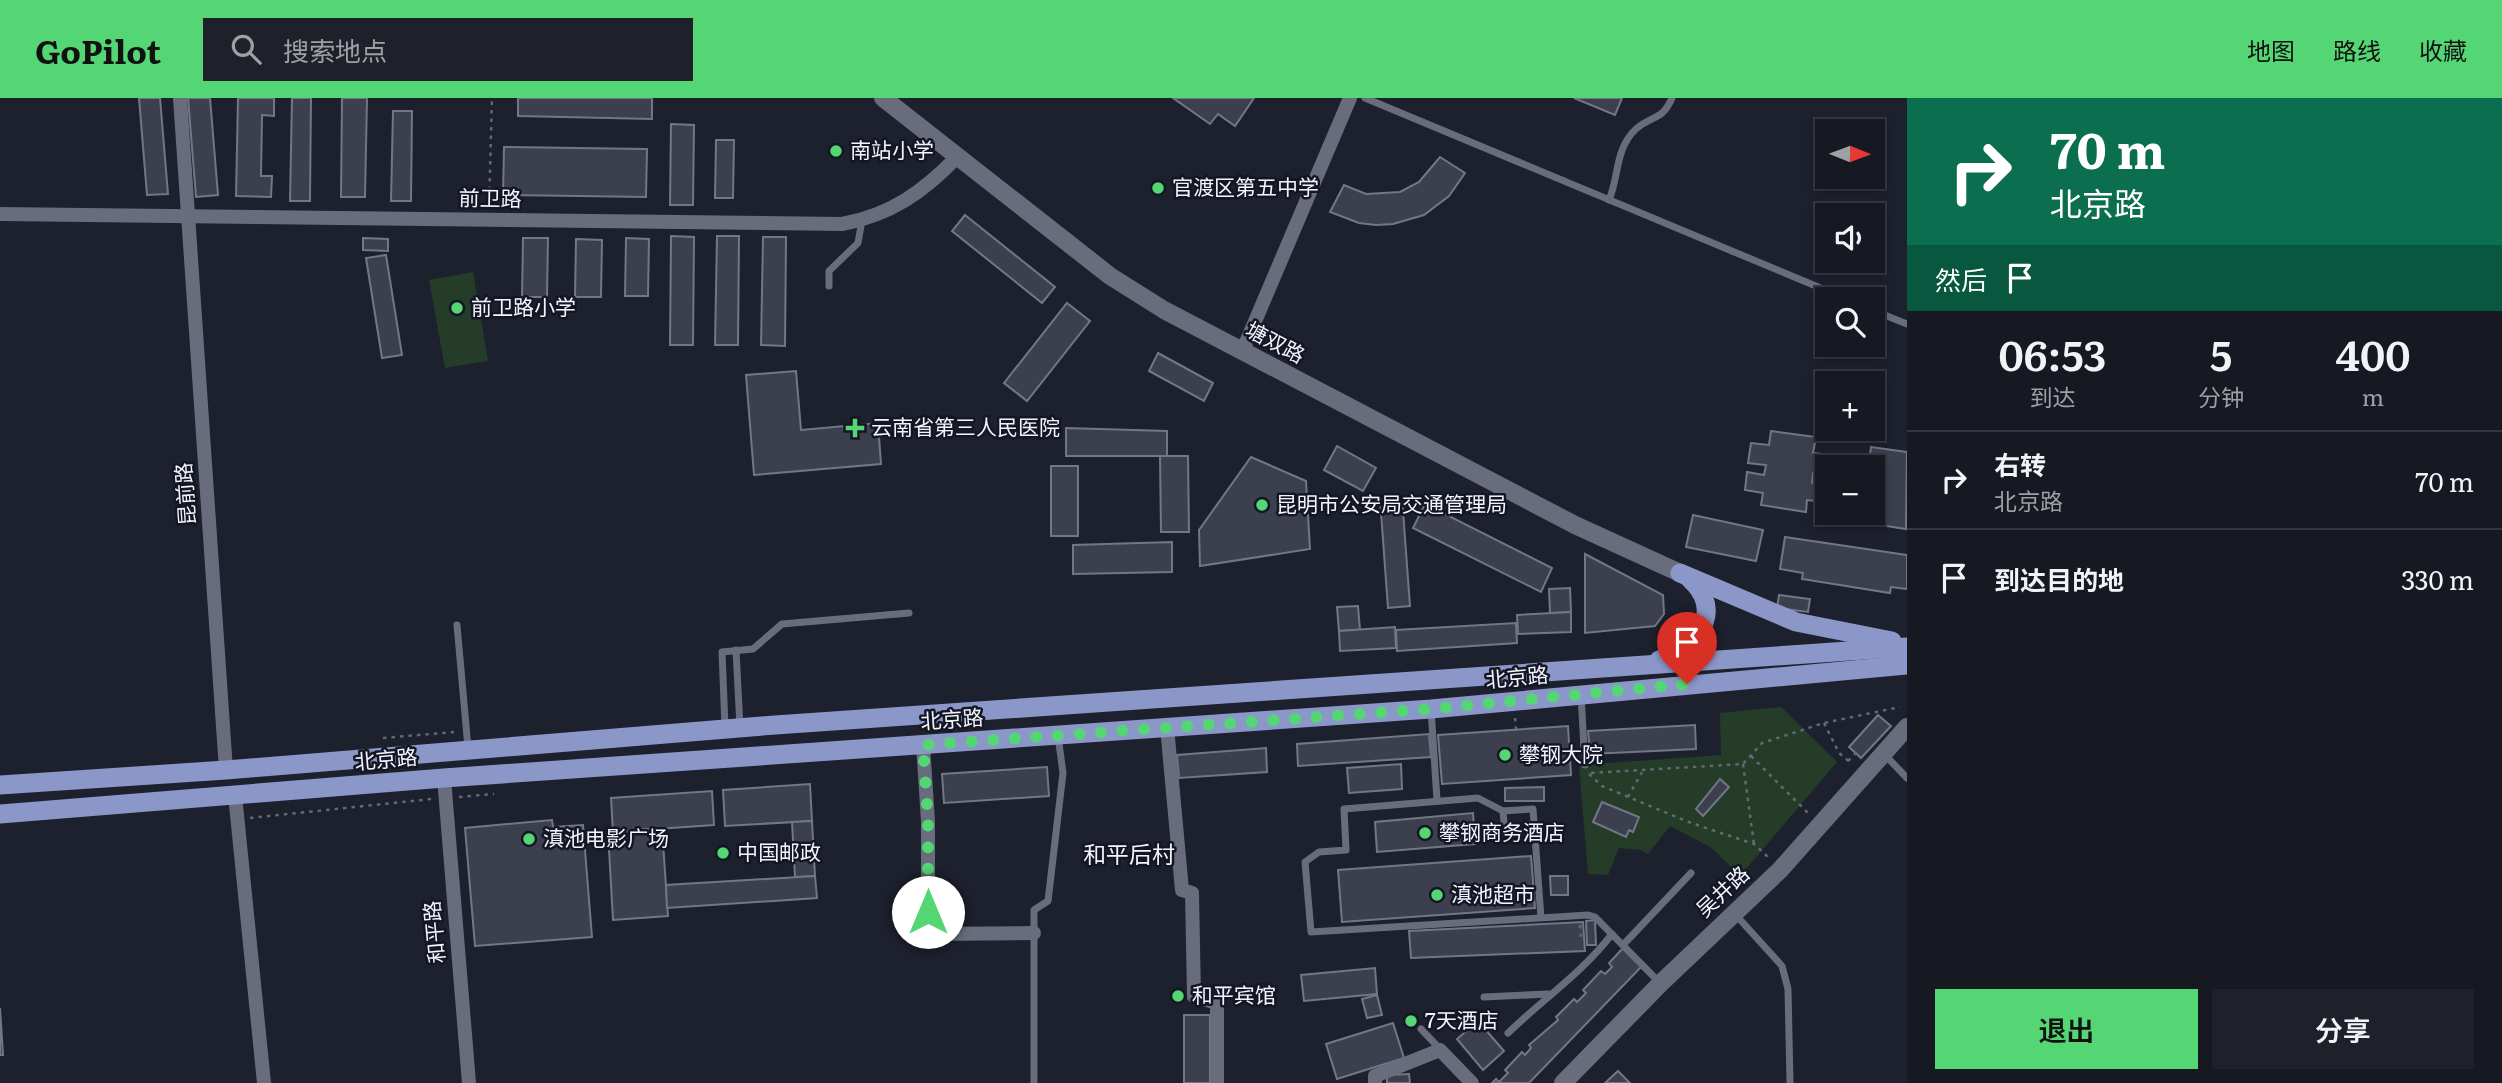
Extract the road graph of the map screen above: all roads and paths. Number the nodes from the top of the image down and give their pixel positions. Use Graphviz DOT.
graph roads {
  1 [pos="180,98"];
  2 [pos="492,98"];
  3 [pos="883,98"];
  4 [pos="1350,98"];
  5 [pos="1365,98"];
  6 [pos="1672,98"];
  7 [pos="957,157"];
  8 [pos="1609,200"];
  9 [pos="0,214"];
  10 [pos="188,214"];
  11 [pos="862,220"];
  12 [pos="489,221"];
  13 [pos="829,286"];
  14 [pos="1818,287"];
  15 [pos="1885,315"];
  16 [pos="1907,324"];
  17 [pos="1242,352"];
  18 [pos="1680,573"];
  19 [pos="909,612"];
  20 [pos="457,625"];
  21 [pos="1907,646"];
  22 [pos="736,650"];
  23 [pos="1907,665"];
  24 [pos="1642,666"];
  25 [pos="1581,695"];
  26 [pos="1900,707"];
  27 [pos="1431,709"];
  28 [pos="1824,723"];
  29 [pos="1167,727"];
  30 [pos="1907,727"];
  31 [pos="733,728"];
  32 [pos="445,733"];
  33 [pos="1058,736"];
  34 [pos="383,738"];
  35 [pos="923,745"];
  36 [pos="468,749"];
  37 [pos="1856,753"];
  38 [pos="1751,756"];
  39 [pos="1849,761"];
  40 [pos="1897,763"];
  41 [pos="1744,764"];
  42 [pos="1586,765"];
  43 [pos="226,771"];
  44 [pos="1642,772"];
  45 [pos="1588,774"];
  46 [pos="1866,776"];
  47 [pos="444,778"];
  48 [pos="1907,778"];
  49 [pos="0,785"];
  50 [pos="494,794"];
  51 [pos="235,795"];
  52 [pos="1628,797"];
  53 [pos="450,798"];
  54 [pos="436,799"];
  55 [pos="1437,800"];
  56 [pos="1503,811"];
  57 [pos="0,814"];
  58 [pos="238,819"];
  59 [pos="1821,826"];
  60 [pos="1505,834"];
  61 [pos="1754,844"];
  62 [pos="1780,870"];
  63 [pos="1691,873"];
  64 [pos="1733,912"];
  65 [pos="1541,918"];
  66 [pos="1579,922"];
  67 [pos="1034,933"];
  68 [pos="1612,934"];
  69 [pos="1581,938"];
  70 [pos="1623,945"];
  71 [pos="1661,983"];
  72 [pos="1549,994"];
  73 [pos="1484,997"];
  74 [pos="1421,1029"];
  75 [pos="1508,1033"];
  76 [pos="1440,1050"];
  77 [pos="264,1083"];
  78 [pos="469,1083"];
  79 [pos="1034,1083"];
  80 [pos="1217,1083"];
  81 [pos="1375,1083"];
  82 [pos="1472,1083"];
  83 [pos="1563,1083"];
  84 [pos="1790,1083"];
  1 -- 10 [label="street, 昆前路"];
  2 -- 12 [label="path"];
  3 -- 7 [label="street, 塘双路"];
  4 -- 17 [label="street"];
  5 -- 8 [label="lane"];
  6 -- 8 [label="lane"];
  7 -- 11 [label="street, 前卫路"];
  7 -- 17 [label="street, 塘双路"];
  8 -- 14 [label="lane"];
  9 -- 10 [label="street, 前卫路"];
  10 -- 12 [label="street, 前卫路"];
  10 -- 43 [label="street, 昆前路"];
  11 -- 12 [label="street, 前卫路"];
  11 -- 13 [label="lane"];
  15 -- 16 [label="lane"];
  17 -- 18 [label="street, 塘双路"];
  18 -- 21 [label="main road"];
  18 -- 24 [label="main road"];
  19 -- 22 [label="lane"];
  20 -- 36 [label="lane"];
  21 -- 24 [label="main road, 北京路"];
  22 -- 31 [label="lane"];
  22 -- 31 [label="lane"];
  23 -- 25 [label="main road, 北京路"];
  24 -- 31 [label="main road, 北京路"];
  25 -- 27 [label="main road, 北京路"];
  25 -- 42 [label="lane"];
  26 -- 28 [label="path"];
  27 -- 29 [label="main road, 北京路"];
  27 -- 55 [label="lane"];
  28 -- 38 [label="path"];
  28 -- 39 [label="path"];
  29 -- 33 [label="main road, 北京路"];
  29 -- 80 [label="street"];
  30 -- 40 [label="street, 吴井路"];
  31 -- 36 [label="main road, 北京路"];
  32 -- 34 [label="path"];
  33 -- 35 [label="main road, 北京路"];
  33 -- 67 [label="lane"];
  35 -- 47 [label="main road, 北京路"];
  35 -- 67 [label="street"];
  36 -- 43 [label="main road, 北京路"];
  37 -- 39 [label="path"];
  38 -- 41 [label="path"];
  38 -- 59 [label="path"];
  39 -- 46 [label="path"];
  40 -- 46 [label="street, 吴井路"];
  40 -- 48 [label="lane"];
  41 -- 44 [label="path"];
  41 -- 61 [label="path"];
  42 -- 45 [label="path"];
  43 -- 49 [label="main road, 北京路"];
  44 -- 45 [label="path"];
  44 -- 52 [label="path"];
  45 -- 52 [label="path"];
  46 -- 59 [label="street, 吴井路"];
  47 -- 51 [label="main road, 北京路"];
  47 -- 78 [label="street, 和平路"];
  50 -- 53 [label="path"];
  51 -- 57 [label="main road, 北京路"];
  51 -- 58 [label="street"];
  52 -- 61 [label="path"];
  54 -- 58 [label="path"];
  55 -- 56 [label="lane"];
  55 -- 65 [label="lane"];
  56 -- 60 [label="lane"];
  56 -- 65 [label="lane"];
  58 -- 77 [label="street"];
  59 -- 62 [label="street, 吴井路"];
  61 -- 62 [label="path"];
  62 -- 64 [label="street, 吴井路"];
  63 -- 70 [label="lane"];
  64 -- 71 [label="street, 吴井路"];
  64 -- 84 [label="lane"];
  65 -- 68 [label="lane"];
  66 -- 69 [label="path"];
  67 -- 79 [label="lane"];
  68 -- 70 [label="lane"];
  68 -- 72 [label="lane"];
  70 -- 71 [label="lane"];
  71 -- 83 [label="street, 吴井路"];
  72 -- 73 [label="lane"];
  72 -- 75 [label="lane"];
  74 -- 76 [label="lane"];
  76 -- 81 [label="street"];
  76 -- 82 [label="street"];
}
